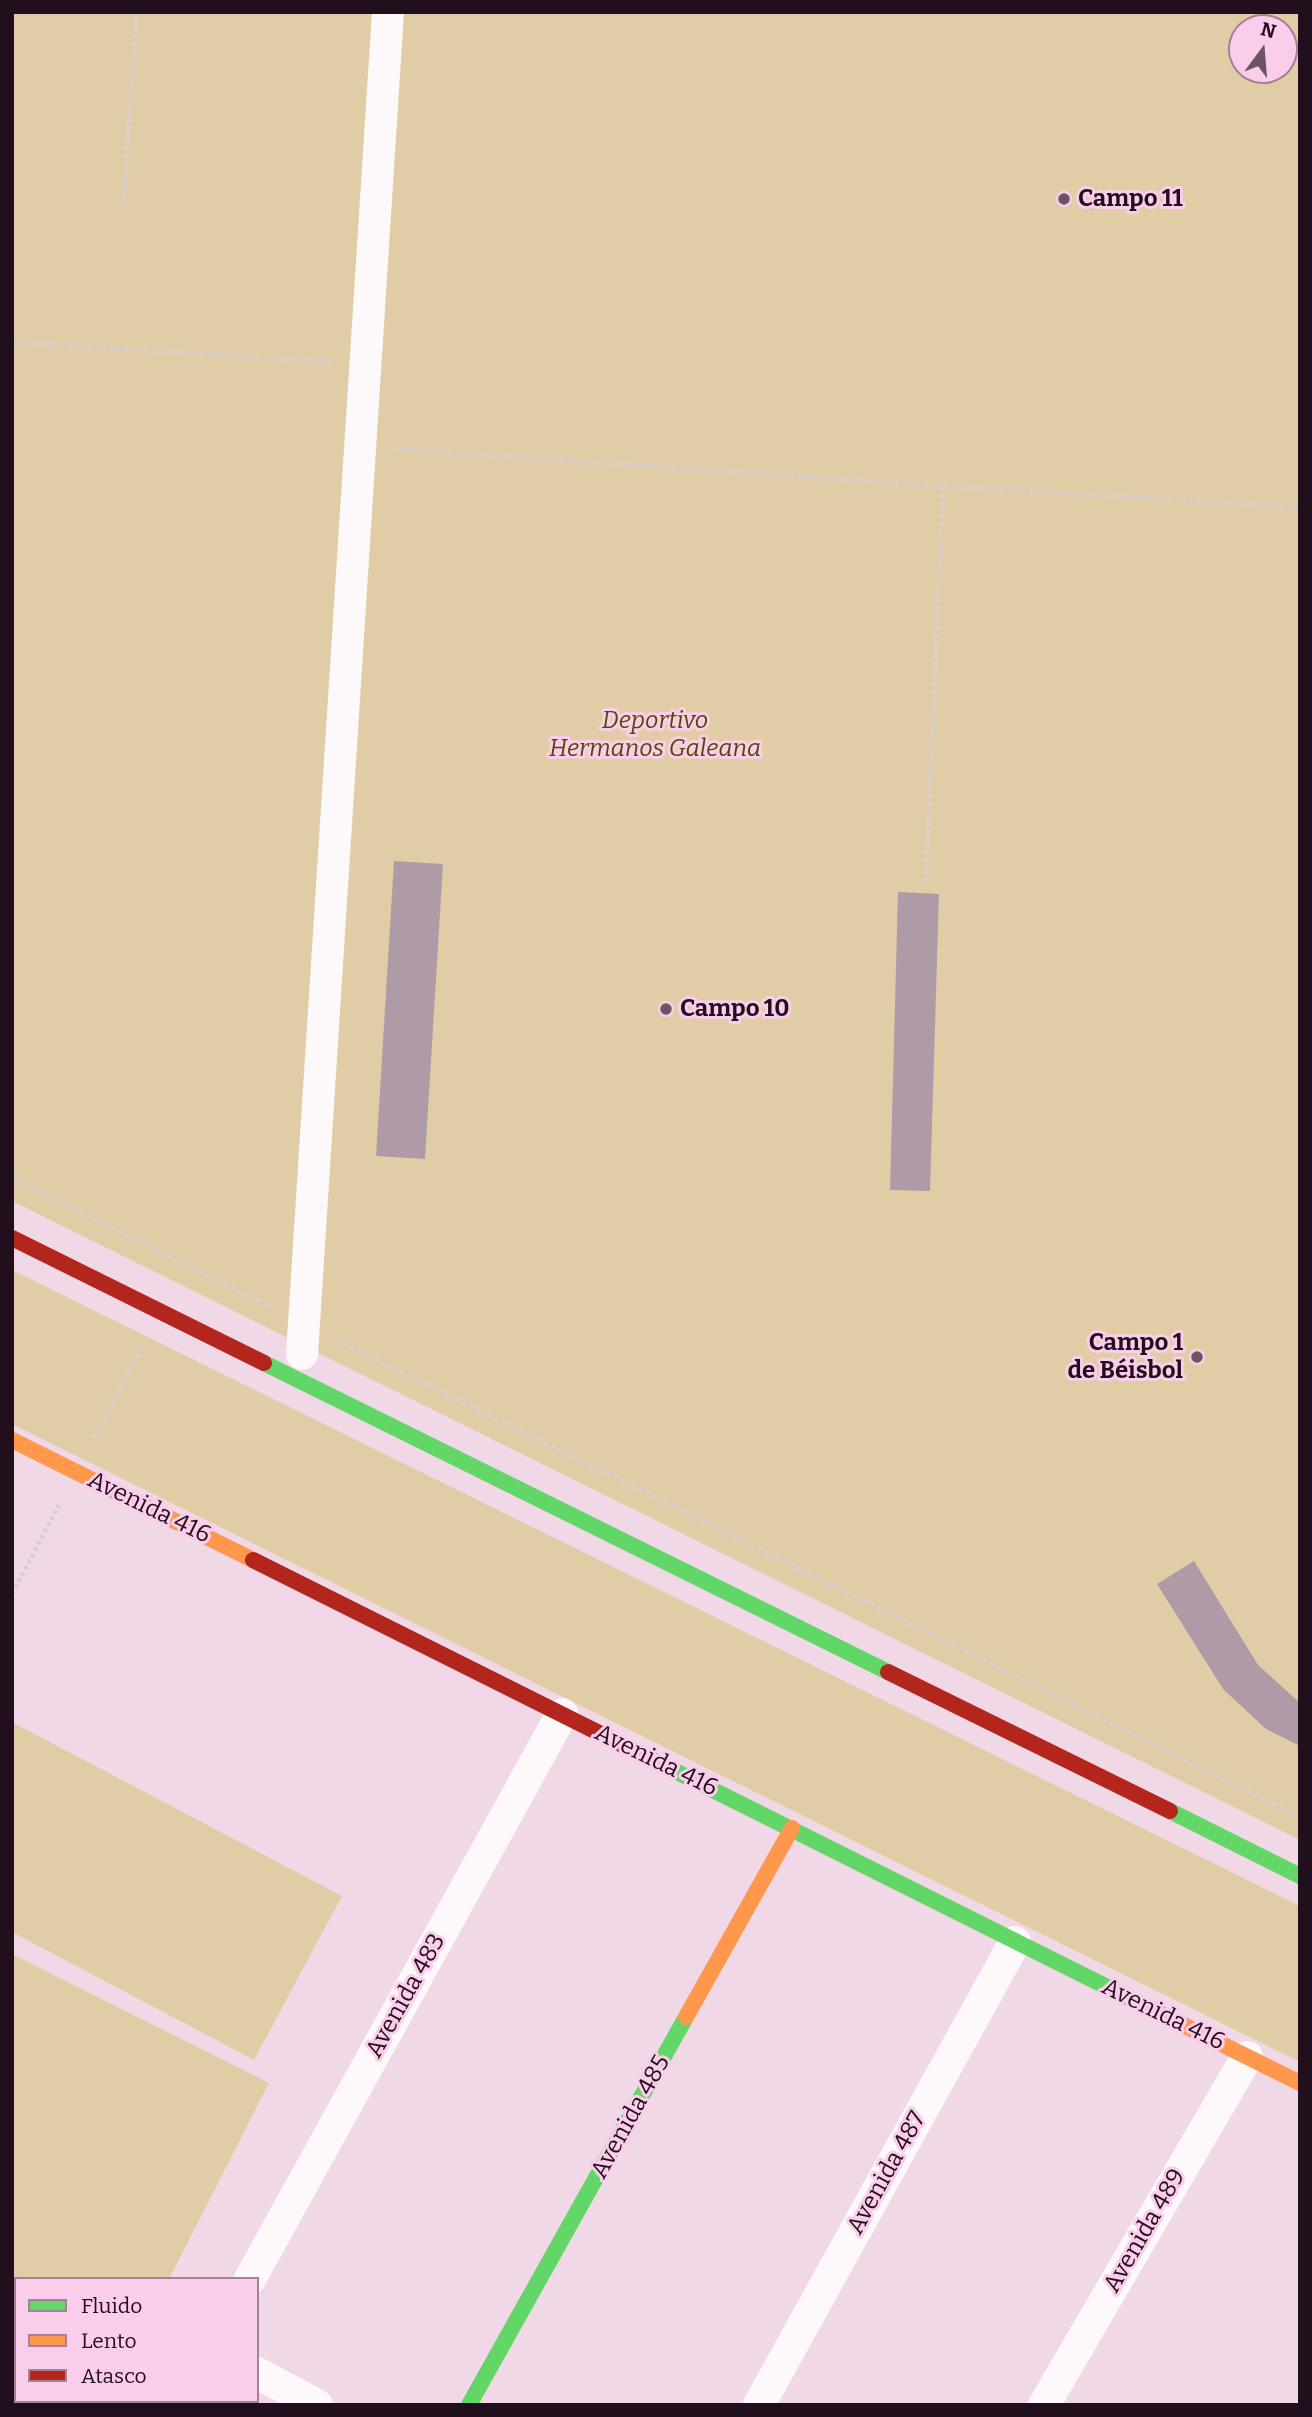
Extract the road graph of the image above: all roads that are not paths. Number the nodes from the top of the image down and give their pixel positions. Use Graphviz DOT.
graph roads {
  1 [pos="388,12"];
  2 [pos="12,1238"];
  3 [pos="302,1354"];
  4 [pos="12,1440"];
  5 [pos="562,1714"];
  6 [pos="792,1828"];
  7 [pos="1300,1876"];
  8 [pos="1015,1942"];
  9 [pos="1247,2057"];
  10 [pos="1300,2083"];
  11 [pos="251,2277"];
  12 [pos="259,2374"];
  13 [pos="317,2405"];
  14 [pos="469,2405"];
  15 [pos="759,2405"];
  16 [pos="1044,2405"];
  1 -- 3 [label="street"];
  2 -- 7 [label="street"];
  4 -- 5 [label="street, Avenida 416"];
  5 -- 6 [label="street, Avenida 416"];
  5 -- 11 [label="street, Avenida 483"];
  6 -- 8 [label="street, Avenida 416"];
  6 -- 14 [label="street, Avenida 485"];
  8 -- 9 [label="street, Avenida 416"];
  8 -- 15 [label="street, Avenida 487"];
  9 -- 10 [label="street, Avenida 416"];
  9 -- 16 [label="street, Avenida 489"];
  12 -- 13 [label="street"];
}
